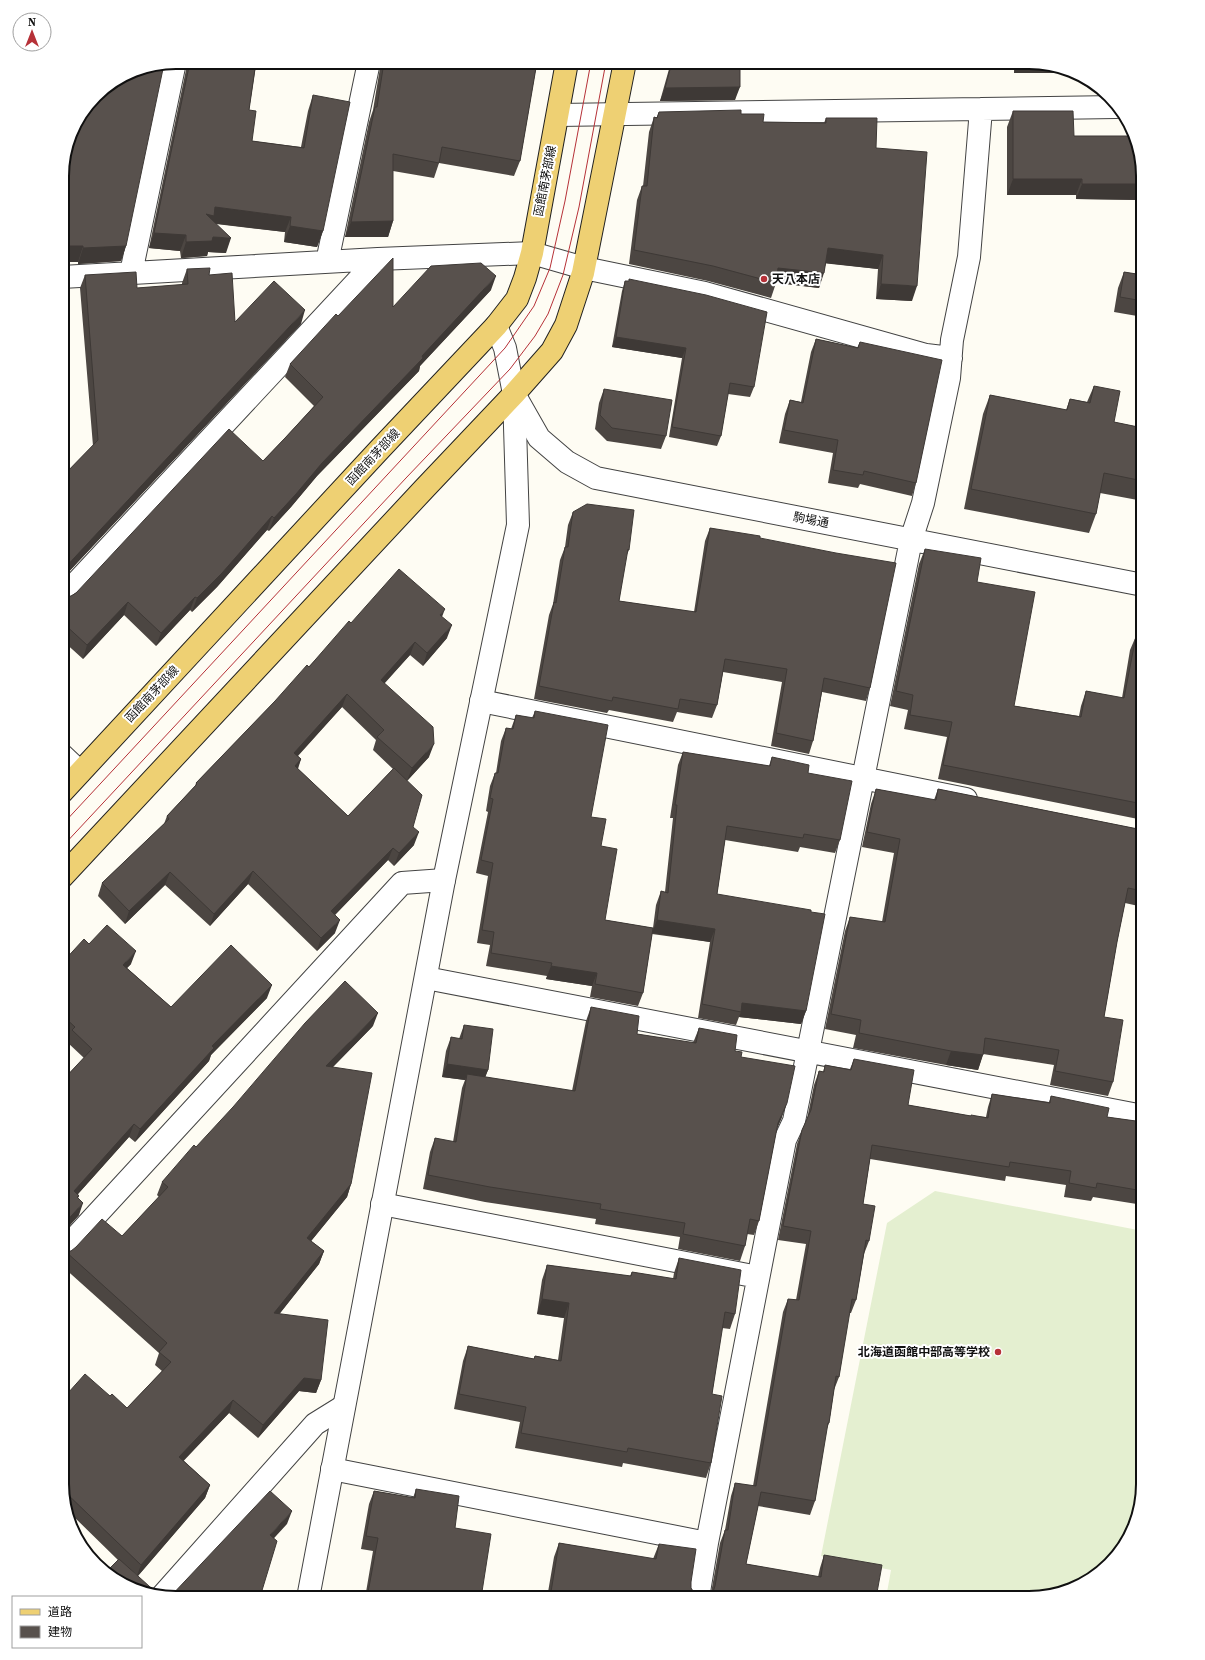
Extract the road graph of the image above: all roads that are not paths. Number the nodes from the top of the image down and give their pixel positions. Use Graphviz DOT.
graph roads {
  1 [pos="173,69"];
  2 [pos="368,69"];
  3 [pos="566,69"];
  4 [pos="623,69"];
  5 [pos="980,108"];
  6 [pos="1112,108"];
  7 [pos="558,115"];
  8 [pos="614,115"];
  9 [pos="532,253"];
  10 [pos="378,259"];
  11 [pos="328,262"];
  12 [pos="584,268"];
  13 [pos="130,273"];
  14 [pos="69,277"];
  15 [pos="496,326"];
  16 [pos="951,358"];
  17 [pos="514,394"];
  18 [pos="911,540"];
  19 [pos="1136,584"];
  20 [pos="69,590"];
  21 [pos="481,701"];
  22 [pos="69,762"];
  23 [pos="80,772"];
  24 [pos="863,778"];
  25 [pos="69,784"];
  26 [pos="988,803"];
  27 [pos="69,870"];
  28 [pos="444,880"];
  29 [pos="426,978"];
  30 [pos="808,1051"];
  31 [pos="1136,1115"];
  32 [pos="382,1204"];
  33 [pos="69,1244"];
  34 [pos="758,1277"];
  35 [pos="344,1406"];
  36 [pos="332,1469"];
  37 [pos="707,1543"];
  38 [pos="167,1591"];
  39 [pos="309,1591"];
  40 [pos="699,1591"];
  1 -- 13 [label="street"];
  2 -- 11 [label="street"];
  3 -- 7 [label="main road, 函館南茅部線"];
  4 -- 8 [label="main road"];
  5 -- 6 [label="street"];
  5 -- 8 [label="street"];
  5 -- 16 [label="street"];
  7 -- 8 [label="street"];
  7 -- 9 [label="main road, 函館南茅部線"];
  8 -- 12 [label="main road"];
  9 -- 10 [label="street"];
  9 -- 12 [label="street"];
  9 -- 15 [label="main road, 函館南茅部線"];
  10 -- 11 [label="street"];
  10 -- 20 [label="street"];
  11 -- 13 [label="street"];
  12 -- 16 [label="street"];
  12 -- 17 [label="main road"];
  13 -- 14 [label="street"];
  15 -- 17 [label="street"];
  15 -- 23 [label="main road, 函館南茅部線"];
  16 -- 18 [label="street"];
  17 -- 18 [label="street, 駒場通"];
  17 -- 21 [label="street"];
  17 -- 27 [label="main road"];
  18 -- 19 [label="street, 駒場通"];
  18 -- 24 [label="street"];
  21 -- 24 [label="street"];
  21 -- 28 [label="street"];
  22 -- 23 [label="street"];
  23 -- 25 [label="main road, 函館南茅部線"];
  24 -- 26 [label="street"];
  24 -- 30 [label="street"];
  28 -- 29 [label="street"];
  28 -- 33 [label="street"];
  29 -- 30 [label="street"];
  29 -- 32 [label="street"];
  30 -- 31 [label="street"];
  30 -- 34 [label="street"];
  32 -- 34 [label="street"];
  32 -- 35 [label="street"];
  34 -- 37 [label="street"];
  35 -- 36 [label="street"];
  35 -- 38 [label="street"];
  36 -- 37 [label="street"];
  36 -- 39 [label="street"];
  37 -- 40 [label="street"];
}
